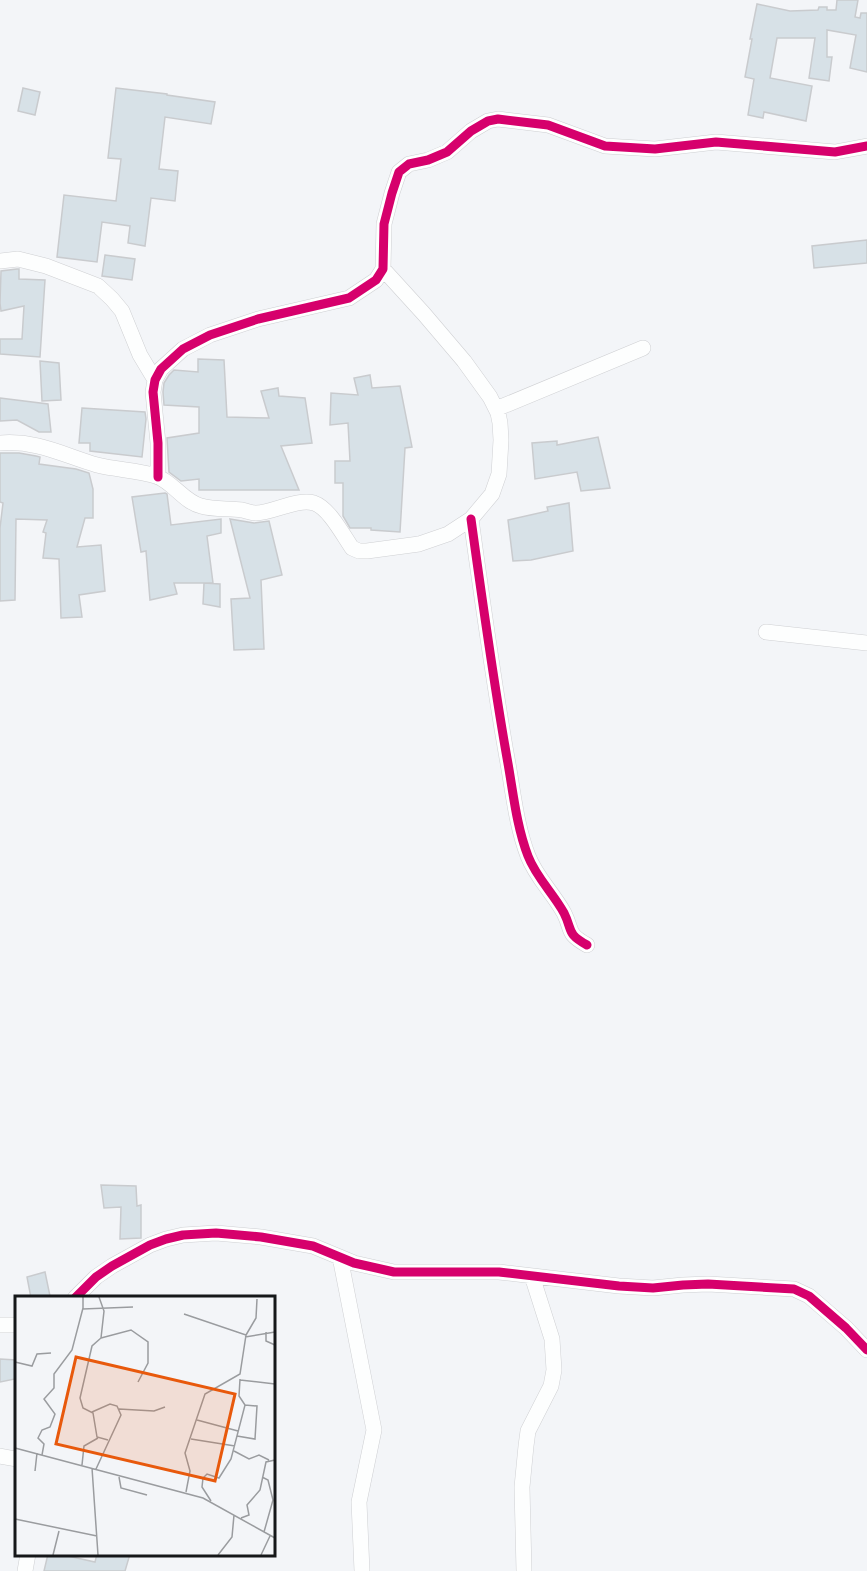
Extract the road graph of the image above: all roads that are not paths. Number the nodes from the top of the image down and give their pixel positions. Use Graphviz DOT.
graph roads {
  1 [pos="867,146"];
  2 [pos="0,261"];
  3 [pos="383,268"];
  4 [pos="643,348"];
  5 [pos="155,380"];
  6 [pos="496,409"];
  7 [pos="0,443"];
  8 [pos="158,477"];
  9 [pos="471,519"];
  10 [pos="766,632"];
  11 [pos="867,643"];
  12 [pos="587,945"];
  13 [pos="340,1257"];
  14 [pos="532,1276"];
  15 [pos="77,1296"];
  16 [pos="867,1350"];
  17 [pos="0,1456"];
  18 [pos="15,1460"];
  19 [pos="28,1556"];
  20 [pos="25,1571"];
  21 [pos="362,1571"];
  22 [pos="524,1571"];
  1 -- 3 [label="street"];
  2 -- 5 [label="street"];
  3 -- 5 [label="street"];
  3 -- 6 [label="street"];
  4 -- 6 [label="street"];
  5 -- 8 [label="street"];
  6 -- 9 [label="street"];
  7 -- 8 [label="street"];
  8 -- 9 [label="street"];
  9 -- 12 [label="street"];
  10 -- 11 [label="street"];
  13 -- 14 [label="street"];
  13 -- 15 [label="street"];
  13 -- 21 [label="street"];
  14 -- 16 [label="street"];
  14 -- 22 [label="street"];
  17 -- 18 [label="street"];
  19 -- 20 [label="street"];
}
